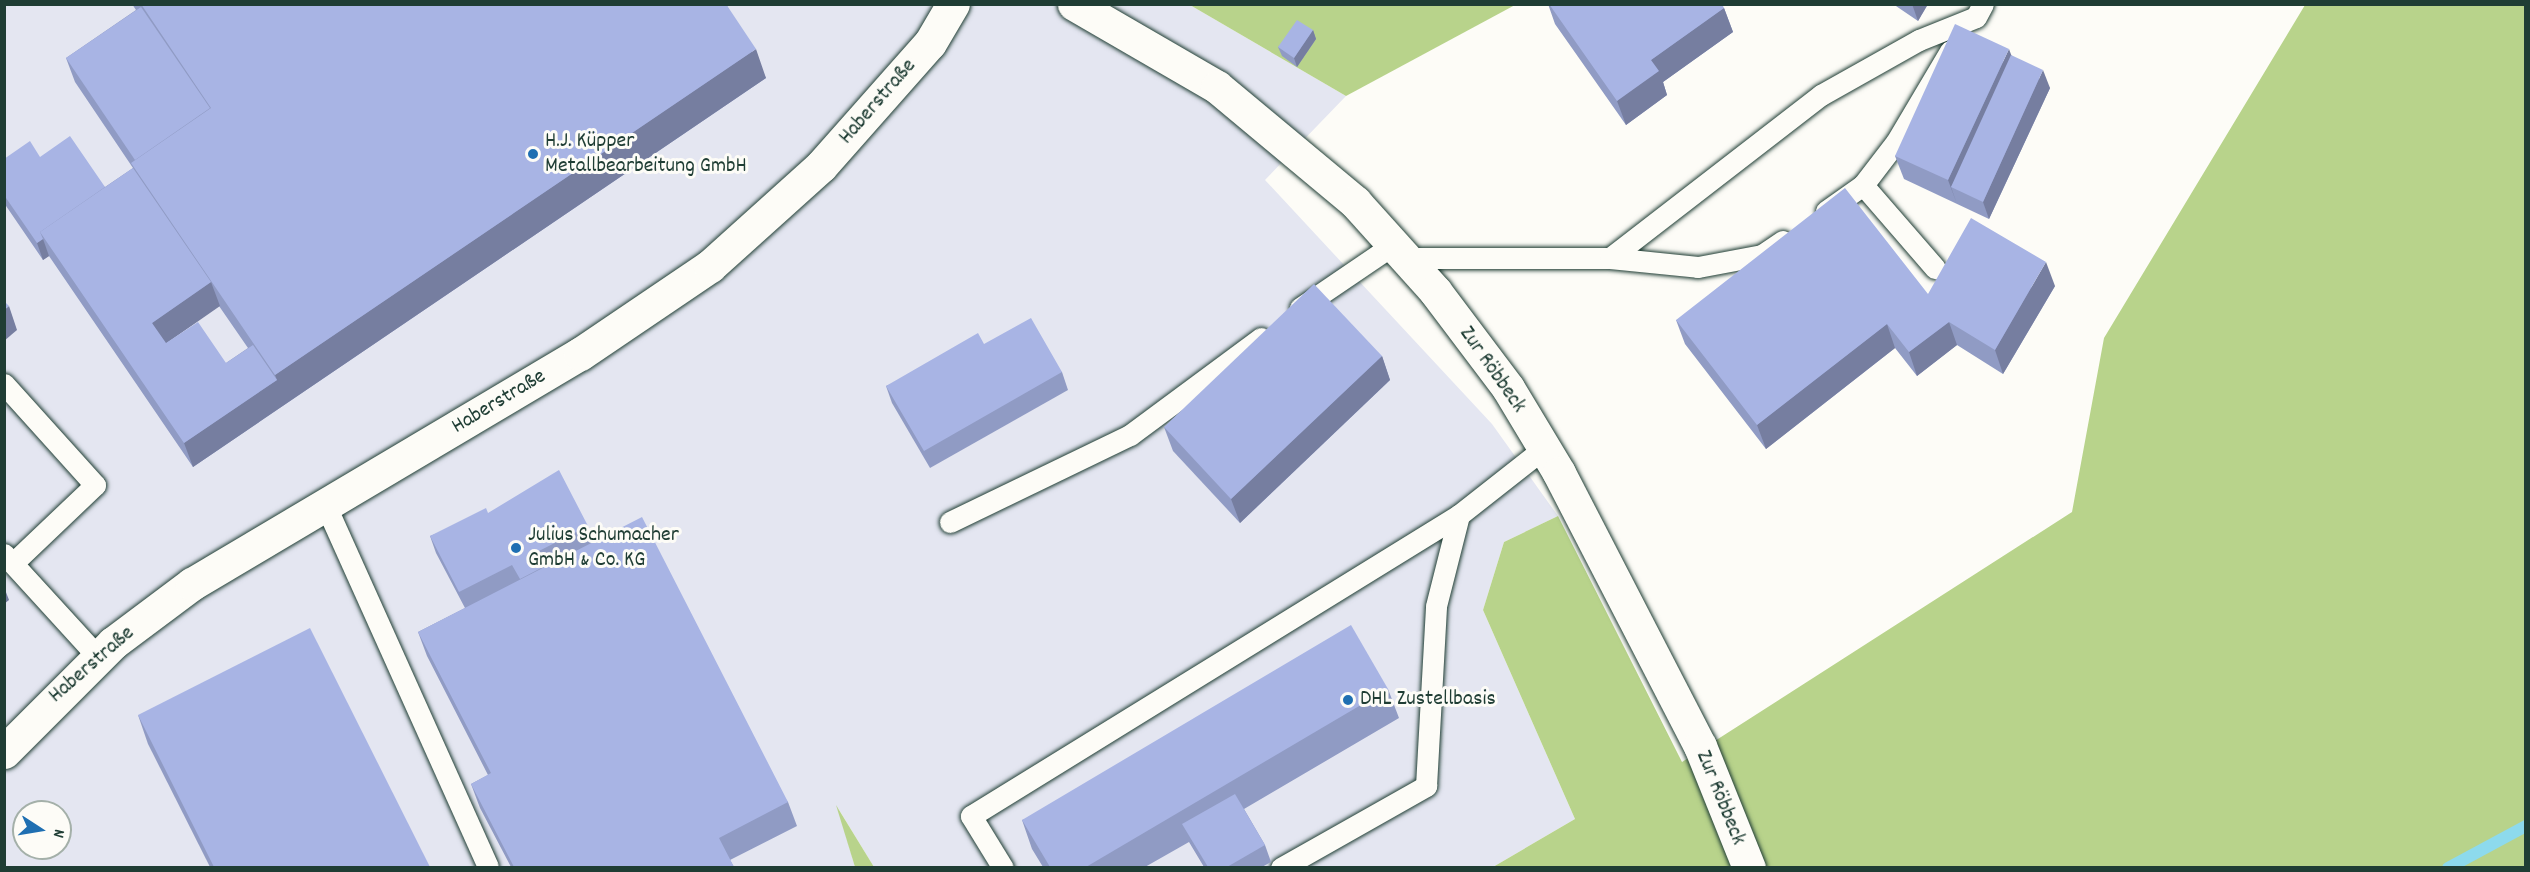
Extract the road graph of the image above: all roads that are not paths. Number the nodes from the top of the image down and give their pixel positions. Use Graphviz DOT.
graph roads {
  1 [pos="953,4"];
  2 [pos="1074,4"];
  3 [pos="1980,11"];
  4 [pos="1863,185"];
  5 [pos="1400,251"];
  6 [pos="1610,258"];
  7 [pos="1935,268"];
  8 [pos="4,384"];
  9 [pos="1544,448"];
  10 [pos="325,504"];
  11 [pos="1459,515"];
  12 [pos="950,522"];
  13 [pos="9,559"];
  14 [pos="98,657"];
  15 [pos="4,752"];
  16 [pos="488,866"];
  17 [pos="1003,867"];
  18 [pos="1281,867"];
  19 [pos="1749,867"];
  1 -- 10 [label="street, Haberstraße"];
  2 -- 5 [label="street, Zur Röbbeck"];
  3 -- 4 [label="lane"];
  3 -- 6 [label="lane"];
  4 -- 6 [label="lane"];
  4 -- 7 [label="lane"];
  5 -- 6 [label="lane"];
  5 -- 9 [label="street, Zur Röbbeck"];
  5 -- 12 [label="lane"];
  8 -- 13 [label="lane"];
  9 -- 11 [label="lane"];
  9 -- 19 [label="street, Zur Röbbeck"];
  10 -- 14 [label="street, Haberstraße"];
  10 -- 16 [label="lane"];
  11 -- 17 [label="lane"];
  11 -- 18 [label="lane"];
  13 -- 14 [label="lane"];
  14 -- 15 [label="street, Haberstraße"];
}
